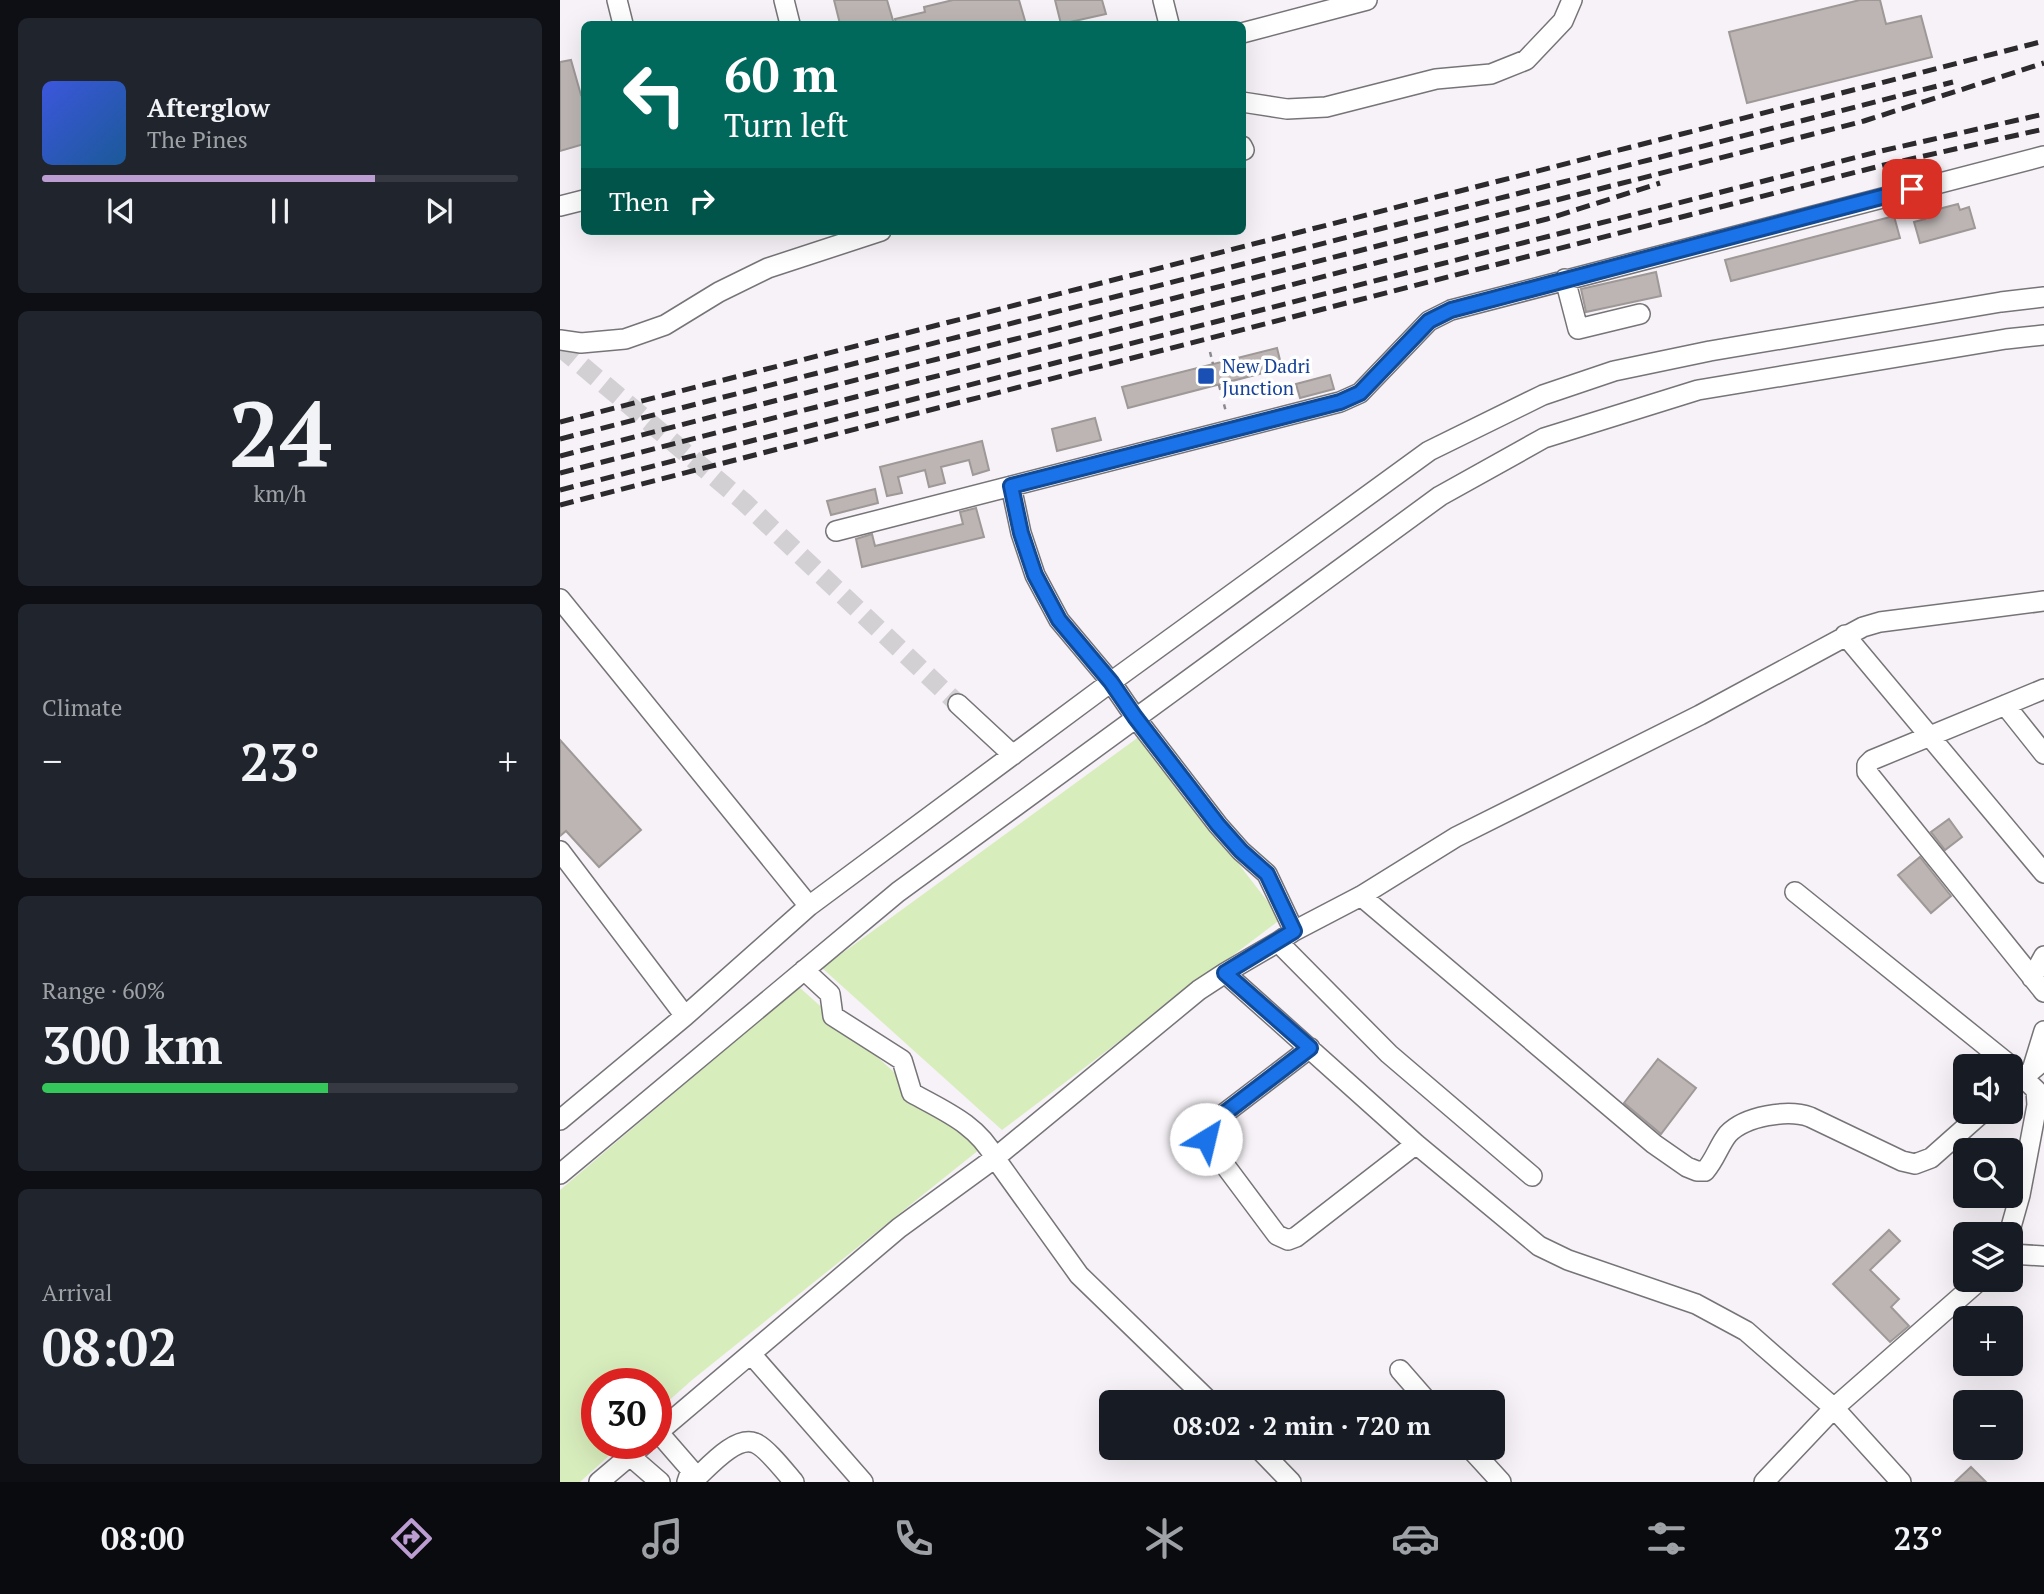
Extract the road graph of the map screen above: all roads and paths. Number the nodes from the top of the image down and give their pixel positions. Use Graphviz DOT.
graph roads {
  1 [pos="617,0"];
  2 [pos="784,0"];
  3 [pos="1163,0"];
  4 [pos="1367,0"];
  5 [pos="1572,0"];
  6 [pos="1325,5"];
  7 [pos="622,21"];
  8 [pos="789,21"];
  9 [pos="1168,21"];
  10 [pos="1246,32"];
  11 [pos="1246,103"];
  12 [pos="2044,156"];
  13 [pos="581,201"];
  14 [pos="560,206"];
  15 [pos="869,235"];
  16 [pos="1565,279"];
  17 [pos="2044,298"];
  18 [pos="1640,314"];
  19 [pos="2044,335"];
  20 [pos="560,340"];
  21 [pos="1210,352"];
  22 [pos="1213,364"];
  23 [pos="1219,385"];
  24 [pos="1230,429"];
  25 [pos="1011,486"];
  26 [pos="836,531"];
  27 [pos="560,598"];
  28 [pos="2044,600"];
  29 [pos="1845,635"];
  30 [pos="1111,682"];
  31 [pos="2044,689"];
  32 [pos="958,704"];
  33 [pos="2006,705"];
  34 [pos="1135,717"];
  35 [pos="1931,738"];
  36 [pos="2044,754"];
  37 [pos="1013,755"];
  38 [pos="560,850"];
  39 [pos="2044,873"];
  40 [pos="1795,892"];
  41 [pos="1361,896"];
  42 [pos="809,906"];
  43 [pos="1286,937"];
  44 [pos="2044,956"];
  45 [pos="804,970"];
  46 [pos="1225,973"];
  47 [pos="2038,985"];
  48 [pos="685,1016"];
  49 [pos="2044,1031"];
  50 [pos="1310,1048"];
  51 [pos="2000,1054"];
  52 [pos="2023,1069"];
  53 [pos="2023,1072"];
  54 [pos="2041,1096"];
  55 [pos="560,1120"];
  56 [pos="1969,1124"];
  57 [pos="1416,1144"];
  58 [pos="995,1158"];
  59 [pos="560,1174"];
  60 [pos="1532,1176"];
  61 [pos="2012,1222"];
  62 [pos="2023,1255"];
  63 [pos="2044,1256"];
  64 [pos="1966,1292"];
  65 [pos="751,1354"];
  66 [pos="1400,1370"];
  67 [pos="1198,1390"];
  68 [pos="1418,1390"];
  69 [pos="1835,1408"];
  70 [pos="672,1420"];
  71 [pos="672,1457"];
  72 [pos="626,1459"];
  73 [pos="653,1459"];
  74 [pos="1269,1460"];
  75 [pos="1481,1460"];
  76 [pos="599,1482"];
  77 [pos="660,1482"];
  78 [pos="690,1482"];
  79 [pos="794,1482"];
  80 [pos="863,1482"];
  81 [pos="1291,1482"];
  82 [pos="1500,1482"];
  83 [pos="1765,1482"];
  84 [pos="1901,1482"];
  1 -- 7 [label="street"];
  2 -- 8 [label="street"];
  3 -- 9 [label="street"];
  4 -- 6 [label="street"];
  5 -- 11 [label="street"];
  6 -- 10 [label="street"];
  12 -- 16 [label="street"];
  13 -- 14 [label="street"];
  15 -- 20 [label="street"];
  16 -- 18 [label="street"];
  16 -- 24 [label="street"];
  17 -- 30 [label="street"];
  19 -- 34 [label="street"];
  21 -- 22 [label="path"];
  23 -- 24 [label="path"];
  24 -- 25 [label="street"];
  25 -- 26 [label="street"];
  25 -- 30 [label="street"];
  27 -- 42 [label="street"];
  28 -- 29 [label="street"];
  29 -- 35 [label="street"];
  29 -- 41 [label="street"];
  30 -- 34 [label="street"];
  30 -- 37 [label="street"];
  31 -- 33 [label="street"];
  32 -- 37 [label="street"];
  33 -- 35 [label="street"];
  33 -- 36 [label="street"];
  34 -- 43 [label="street"];
  34 -- 45 [label="street"];
  35 -- 39 [label="street"];
  35 -- 47 [label="street"];
  37 -- 42 [label="street"];
  38 -- 48 [label="street"];
  40 -- 51 [label="street"];
  41 -- 43 [label="street"];
  41 -- 56 [label="street"];
  42 -- 48 [label="street"];
  43 -- 46 [label="street"];
  43 -- 60 [label="street"];
  44 -- 47 [label="street"];
  45 -- 58 [label="street"];
  45 -- 59 [label="street"];
  46 -- 50 [label="street"];
  46 -- 58 [label="street"];
  48 -- 55 [label="street"];
  49 -- 52 [label="street"];
  50 -- 57 [label="street"];
  50 -- 57 [label="street"];
  53 -- 54 [label="street"];
  54 -- 61 [label="street"];
  57 -- 69 [label="street"];
  58 -- 65 [label="street"];
  58 -- 67 [label="street"];
  62 -- 63 [label="street"];
  64 -- 69 [label="street"];
  65 -- 70 [label="street"];
  65 -- 80 [label="street"];
  66 -- 68 [label="street"];
  69 -- 83 [label="street"];
  69 -- 84 [label="street"];
  71 -- 78 [label="street"];
  72 -- 76 [label="street"];
  73 -- 77 [label="street"];
  74 -- 81 [label="street"];
  75 -- 82 [label="street"];
  78 -- 79 [label="street"];
}
